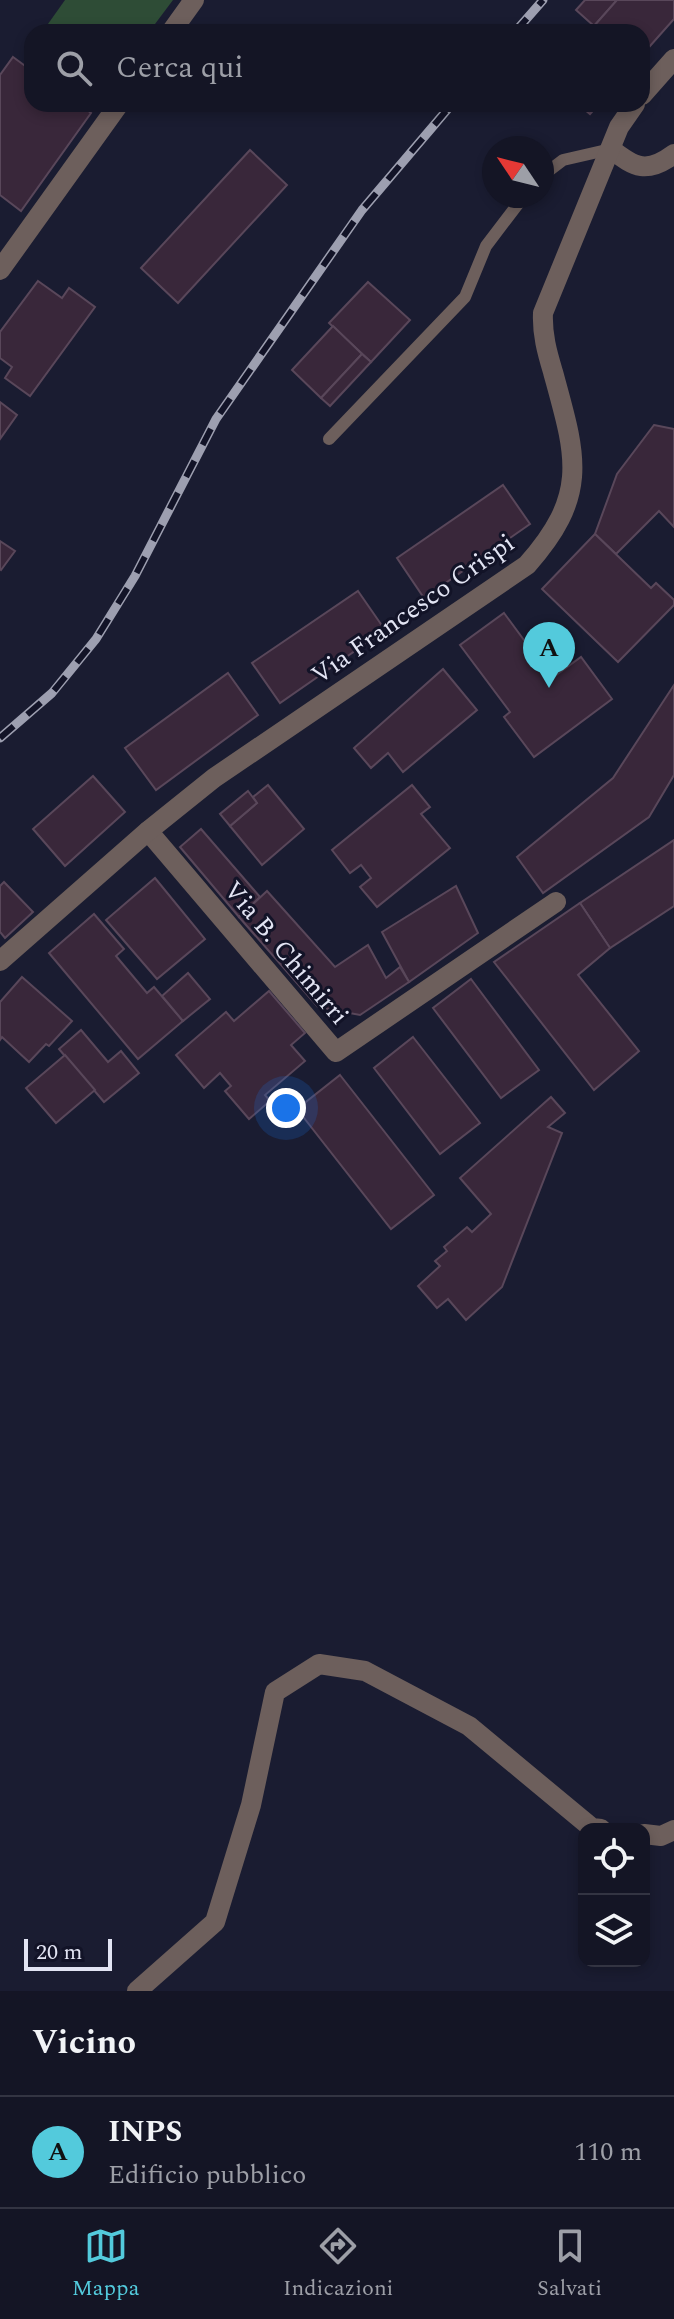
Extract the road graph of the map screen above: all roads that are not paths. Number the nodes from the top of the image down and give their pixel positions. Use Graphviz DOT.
graph roads {
  1 [pos="194,0"];
  2 [pos="177,24"];
  3 [pos="674,59"];
  4 [pos="650,86"];
  5 [pos="113,112"];
  6 [pos="629,112"];
  7 [pos="611,149"];
  8 [pos="674,154"];
  9 [pos="554,167"];
  10 [pos="515,208"];
  11 [pos="0,270"];
  12 [pos="329,439"];
  13 [pos="148,831"];
  14 [pos="556,902"];
  15 [pos="0,961"];
  16 [pos="586,1823"];
  17 [pos="674,1830"];
  18 [pos="650,1835"];
  19 [pos="137,1991"];
  1 -- 2 [label="street"];
  3 -- 4 [label="street"];
  5 -- 11 [label="street"];
  6 -- 7 [label="street, Via Francesco Crispi"];
  7 -- 8 [label="street"];
  7 -- 9 [label="lane"];
  7 -- 13 [label="street, Via Francesco Crispi"];
  10 -- 12 [label="lane"];
  13 -- 14 [label="street, Via B. Chimirri"];
  13 -- 15 [label="street, Via Francesco Crispi"];
  16 -- 19 [label="street"];
  17 -- 18 [label="street"];
}
